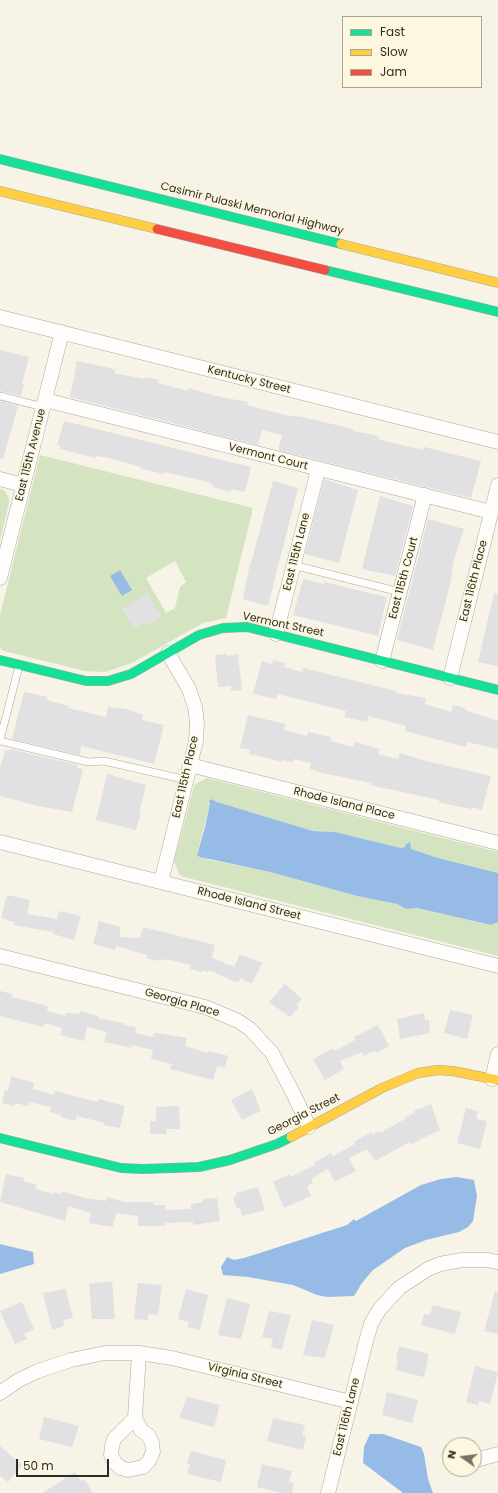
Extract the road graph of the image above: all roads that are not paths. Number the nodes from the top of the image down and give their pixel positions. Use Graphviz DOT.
graph roads {
  1 [pos="0,159"];
  2 [pos="0,190"];
  3 [pos="498,283"];
  4 [pos="498,312"];
  5 [pos="0,317"];
  6 [pos="62,332"];
  7 [pos="0,396"];
  8 [pos="44,404"];
  9 [pos="498,442"];
  10 [pos="318,470"];
  11 [pos="0,479"];
  12 [pos="24,485"];
  13 [pos="498,485"];
  14 [pos="425,495"];
  15 [pos="492,512"];
  16 [pos="293,565"];
  17 [pos="0,578"];
  18 [pos="400,592"];
  19 [pos="276,634"];
  20 [pos="168,653"];
  21 [pos="0,660"];
  22 [pos="382,661"];
  23 [pos="20,664"];
  24 [pos="450,678"];
  25 [pos="498,690"];
  26 [pos="0,740"];
  27 [pos="190,765"];
  28 [pos="187,780"];
  29 [pos="0,842"];
  30 [pos="498,843"];
  31 [pos="161,882"];
  32 [pos="0,956"];
  33 [pos="498,966"];
  34 [pos="498,1054"];
  35 [pos="495,1080"];
  36 [pos="309,1127"];
  37 [pos="0,1138"];
  38 [pos="498,1262"];
  39 [pos="139,1353"];
  40 [pos="0,1393"];
  41 [pos="351,1402"];
  42 [pos="134,1418"];
  43 [pos="498,1454"];
  44 [pos="482,1458"];
  45 [pos="328,1493"];
  1 -- 3 [label="main road, Casimir Pulaski Memorial Highway"];
  2 -- 4 [label="main road"];
  5 -- 6 [label="street, Kentucky Street"];
  6 -- 8 [label="street, East 115th Avenue"];
  6 -- 9 [label="street, Kentucky Street"];
  7 -- 8 [label="lane"];
  8 -- 10 [label="street, Vermont Court"];
  8 -- 12 [label="street, East 115th Avenue"];
  10 -- 14 [label="street, Vermont Court"];
  10 -- 16 [label="street, East 115th Lane"];
  11 -- 12 [label="street"];
  12 -- 17 [label="street, East 115th Avenue"];
  13 -- 15 [label="street, East 116th Place"];
  14 -- 15 [label="street, Vermont Court"];
  14 -- 18 [label="street, East 115th Court"];
  15 -- 24 [label="street, East 116th Place"];
  16 -- 18 [label="lane"];
  16 -- 19 [label="street, East 115th Lane"];
  18 -- 22 [label="street, East 115th Court"];
  19 -- 20 [label="main road, Vermont Street"];
  19 -- 22 [label="main road, Vermont Street"];
  20 -- 23 [label="main road, Vermont Street"];
  20 -- 27 [label="street, East 115th Place"];
  21 -- 23 [label="main road, Vermont Street"];
  22 -- 24 [label="main road, Vermont Street"];
  23 -- 26 [label="lane"];
  24 -- 25 [label="main road, Vermont Street"];
  26 -- 28 [label="lane"];
  27 -- 28 [label="street, East 115th Place"];
  27 -- 30 [label="street, Rhode Island Place"];
  28 -- 31 [label="street, East 115th Place"];
  29 -- 31 [label="street, Rhode Island Street"];
  31 -- 33 [label="street, Rhode Island Street"];
  32 -- 36 [label="street, Georgia Place"];
  34 -- 35 [label="street"];
  35 -- 36 [label="main road, Georgia Street"];
  36 -- 37 [label="main road, Georgia Street"];
  38 -- 41 [label="street, East 116th Lane"];
  39 -- 40 [label="street"];
  39 -- 41 [label="street, Virginia Street"];
  39 -- 42 [label="street"];
  41 -- 45 [label="street, East 116th Lane"];
  43 -- 44 [label="street"];
}
